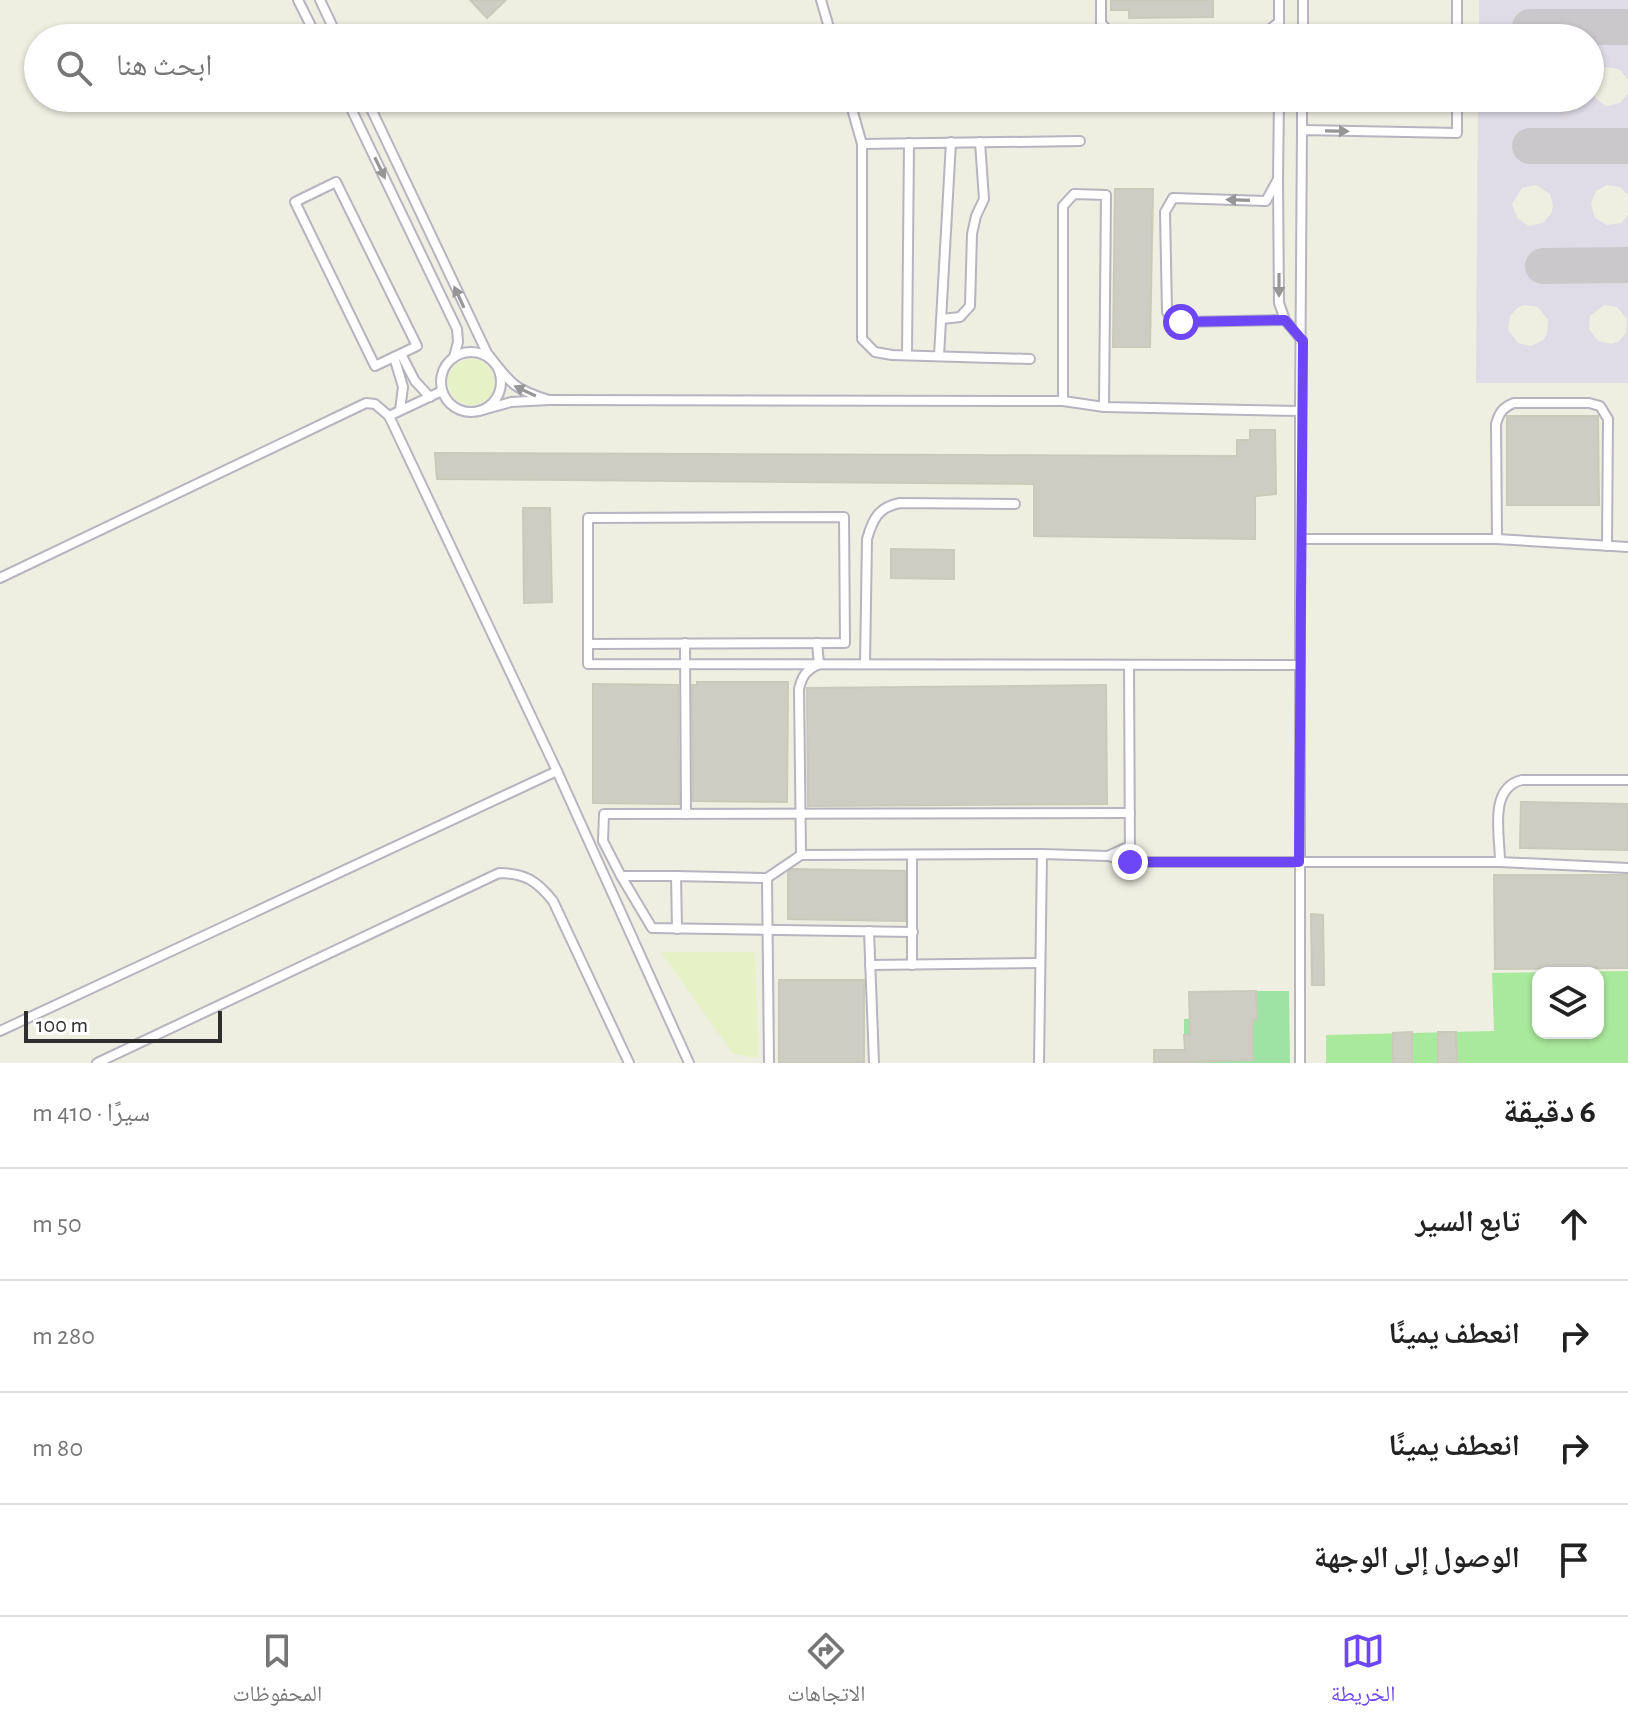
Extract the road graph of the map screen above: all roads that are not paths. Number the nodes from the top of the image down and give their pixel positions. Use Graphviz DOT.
graph roads {
  1 [pos="298,0"];
  2 [pos="320,0"];
  3 [pos="821,0"];
  4 [pos="1101,0"];
  5 [pos="1279,0"];
  6 [pos="1303,0"];
  7 [pos="1457,0"];
  8 [pos="1279,22"];
  9 [pos="310,24"];
  10 [pos="331,24"];
  11 [pos="828,24"];
  12 [pos="1102,24"];
  13 [pos="1276,24"];
  14 [pos="1303,24"];
  15 [pos="1457,24"];
  16 [pos="353,112"];
  17 [pos="373,112"];
  18 [pos="853,112"];
  19 [pos="1279,112"];
  20 [pos="1302,112"];
  21 [pos="1457,112"];
  22 [pos="1302,130"];
  23 [pos="1080,141"];
  24 [pos="951,142"];
  25 [pos="980,142"];
  26 [pos="909,143"];
  27 [pos="862,144"];
  28 [pos="1278,179"];
  29 [pos="942,319"];
  30 [pos="1285,320"];
  31 [pos="1303,341"];
  32 [pos="907,355"];
  33 [pos="397,356"];
  34 [pos="939,356"];
  35 [pos="454,357"];
  36 [pos="1030,359"];
  37 [pos="496,365"];
  38 [pos="442,391"];
  39 [pos="430,397"];
  40 [pos="549,400"];
  41 [pos="1063,401"];
  42 [pos="1104,407"];
  43 [pos="400,410"];
  44 [pos="479,411"];
  45 [pos="1300,411"];
  46 [pos="389,416"];
  47 [pos="1015,504"];
  48 [pos="1301,539"];
  49 [pos="1497,539"];
  50 [pos="1607,546"];
  51 [pos="1628,547"];
  52 [pos="0,578"];
  53 [pos="685,643"];
  54 [pos="817,643"];
  55 [pos="588,644"];
  56 [pos="685,664"];
  57 [pos="819,664"];
  58 [pos="865,664"];
  59 [pos="1129,665"];
  60 [pos="1300,665"];
  61 [pos="557,771"];
  62 [pos="1628,780"];
  63 [pos="1130,813"];
  64 [pos="686,814"];
  65 [pos="800,814"];
  66 [pos="1130,846"];
  67 [pos="1042,854"];
  68 [pos="801,855"];
  69 [pos="912,855"];
  70 [pos="1108,856"];
  71 [pos="1130,862"];
  72 [pos="1299,862"];
  73 [pos="1500,862"];
  74 [pos="1628,868"];
  75 [pos="621,876"];
  76 [pos="676,876"];
  77 [pos="767,878"];
  78 [pos="677,929"];
  79 [pos="767,930"];
  80 [pos="869,931"];
  81 [pos="913,932"];
  82 [pos="1040,963"];
  83 [pos="870,965"];
  84 [pos="912,965"];
  85 [pos="0,1031"];
  86 [pos="97,1063"];
  87 [pos="629,1063"];
  88 [pos="689,1063"];
  89 [pos="769,1063"];
  90 [pos="874,1063"];
  91 [pos="1039,1063"];
  92 [pos="1300,1063"];
  1 -- 9 [label="lane"];
  2 -- 10 [label="lane"];
  3 -- 11 [label="lane"];
  4 -- 12 [label="lane"];
  5 -- 8 [label="lane"];
  6 -- 14 [label="lane"];
  7 -- 15 [label="lane"];
  8 -- 13 [label="lane"];
  16 -- 35 [label="lane, one-way"];
  37 -- 17 [label="lane, one-way"];
  18 -- 27 [label="lane"];
  19 -- 28 [label="lane"];
  20 -- 22 [label="lane"];
  22 -- 21 [label="lane, one-way"];
  22 -- 31 [label="lane"];
  23 -- 25 [label="lane"];
  24 -- 25 [label="lane"];
  24 -- 26 [label="lane"];
  24 -- 29 [label="lane"];
  25 -- 29 [label="lane"];
  26 -- 27 [label="lane"];
  26 -- 32 [label="lane"];
  27 -- 32 [label="lane"];
  28 -- 30 [label="lane, one-way"];
  28 -- 30 [label="lane, one-way"];
  29 -- 34 [label="lane"];
  30 -- 31 [label="lane"];
  31 -- 45 [label="lane"];
  32 -- 34 [label="lane"];
  33 -- 33 [label="lane"];
  33 -- 39 [label="lane"];
  33 -- 43 [label="lane"];
  34 -- 36 [label="lane"];
  35 -- 37 [label="lane"];
  35 -- 38 [label="lane"];
  40 -- 37 [label="lane, one-way"];
  37 -- 44 [label="lane"];
  38 -- 39 [label="lane"];
  38 -- 44 [label="lane"];
  39 -- 43 [label="lane"];
  40 -- 41 [label="lane"];
  40 -- 44 [label="lane"];
  41 -- 42 [label="lane"];
  41 -- 42 [label="lane"];
  42 -- 45 [label="lane"];
  43 -- 46 [label="lane"];
  45 -- 48 [label="lane"];
  46 -- 52 [label="lane"];
  46 -- 61 [label="lane"];
  47 -- 58 [label="lane"];
  48 -- 49 [label="lane"];
  48 -- 60 [label="lane"];
  49 -- 50 [label="lane"];
  49 -- 50 [label="lane"];
  50 -- 51 [label="lane"];
  53 -- 54 [label="lane"];
  53 -- 55 [label="lane"];
  53 -- 56 [label="lane"];
  54 -- 55 [label="lane"];
  54 -- 57 [label="lane"];
  55 -- 56 [label="lane"];
  56 -- 57 [label="lane"];
  56 -- 64 [label="lane"];
  57 -- 58 [label="lane"];
  57 -- 65 [label="lane"];
  58 -- 59 [label="lane"];
  59 -- 60 [label="lane"];
  59 -- 63 [label="lane"];
  60 -- 72 [label="lane"];
  61 -- 85 [label="lane"];
  61 -- 88 [label="lane"];
  62 -- 73 [label="lane"];
  63 -- 65 [label="lane"];
  63 -- 66 [label="lane"];
  64 -- 65 [label="lane"];
  64 -- 75 [label="lane"];
  65 -- 68 [label="lane"];
  66 -- 70 [label="lane"];
  66 -- 71 [label="lane"];
  67 -- 69 [label="lane"];
  67 -- 70 [label="lane"];
  67 -- 82 [label="lane"];
  68 -- 69 [label="lane"];
  68 -- 77 [label="lane"];
  69 -- 81 [label="lane"];
  70 -- 71 [label="lane"];
  71 -- 72 [label="lane"];
  72 -- 73 [label="lane"];
  72 -- 92 [label="lane"];
  73 -- 74 [label="lane"];
  75 -- 76 [label="lane"];
  75 -- 78 [label="lane"];
  76 -- 77 [label="lane"];
  76 -- 78 [label="lane"];
  77 -- 79 [label="lane"];
  78 -- 79 [label="lane"];
  79 -- 80 [label="lane"];
  79 -- 89 [label="lane"];
  80 -- 81 [label="lane"];
  80 -- 83 [label="lane"];
  81 -- 84 [label="lane"];
  82 -- 84 [label="lane"];
  82 -- 91 [label="lane"];
  83 -- 84 [label="lane"];
  83 -- 90 [label="lane"];
  86 -- 87 [label="lane"];
}
